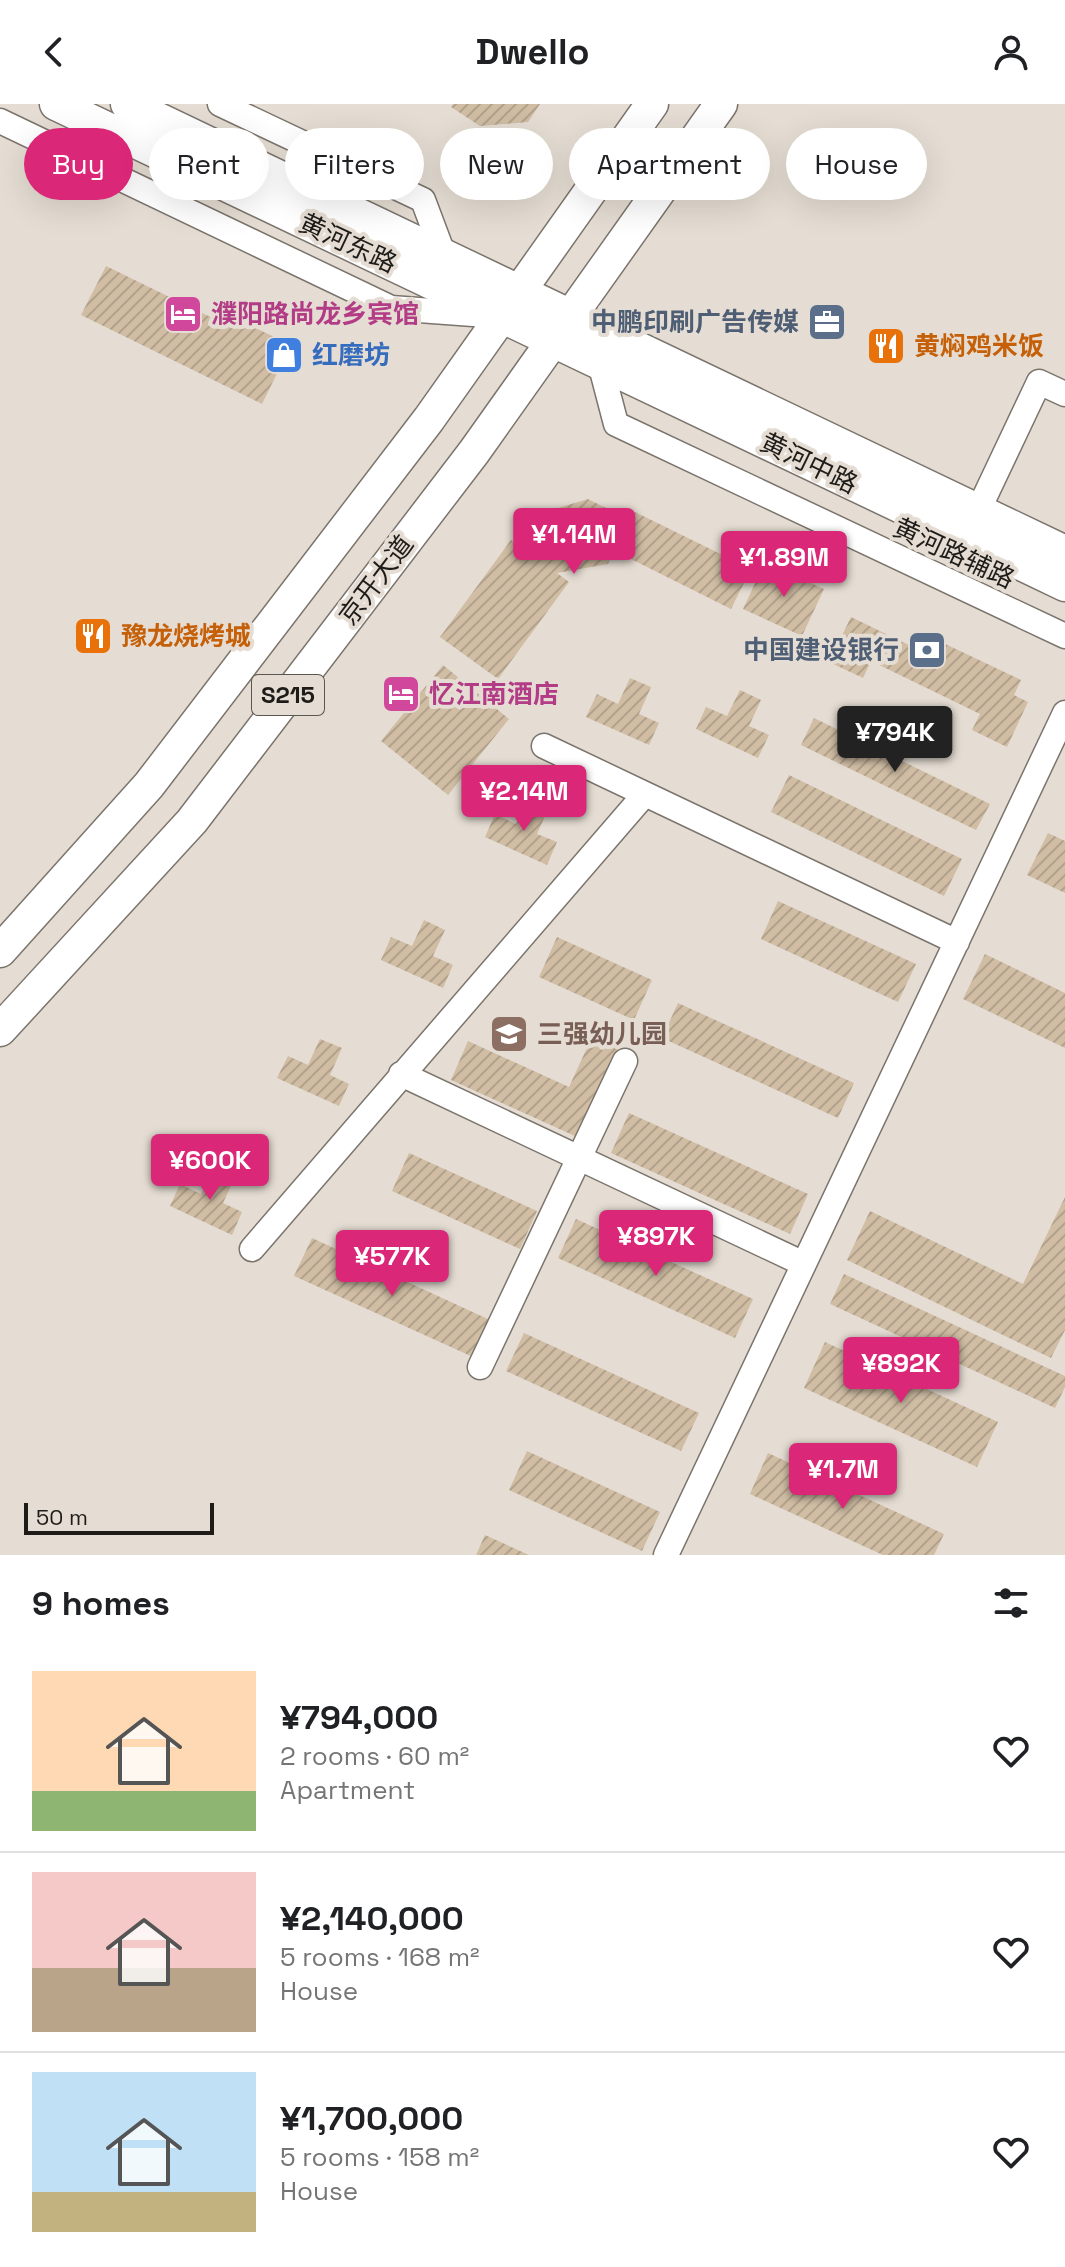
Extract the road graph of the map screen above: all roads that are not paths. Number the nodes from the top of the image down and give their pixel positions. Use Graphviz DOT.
graph roads {
  1 [pos="56,104"];
  2 [pos="127,104"];
  3 [pos="220,104"];
  4 [pos="652,104"];
  5 [pos="721,104"];
  6 [pos="0,121"];
  7 [pos="444,256"];
  8 [pos="510,304"];
  9 [pos="562,328"];
  10 [pos="600,363"];
  11 [pos="1065,394"];
  12 [pos="978,511"];
  13 [pos="1065,552"];
  14 [pos="1065,585"];
  15 [pos="1065,636"];
  16 [pos="1065,713"];
  17 [pos="544,746"];
  18 [pos="645,794"];
  19 [pos="957,942"];
  20 [pos="0,951"];
  21 [pos="0,1030"];
  22 [pos="625,1061"];
  23 [pos="401,1074"];
  24 [pos="578,1158"];
  25 [pos="252,1249"];
  26 [pos="804,1264"];
  27 [pos="480,1367"];
  28 [pos="666,1555"];
  1 -- 8 [label="main road, 黄河东路"];
  2 -- 7 [label="main road, 黄河东路"];
  3 -- 7 [label="street"];
  4 -- 8 [label="main road, S215"];
  5 -- 9 [label="main road, 京开大道 / S215"];
  6 -- 8 [label="street"];
  7 -- 8 [label="main road, 黄河东路"];
  8 -- 9 [label="main road, 黄河东路"];
  8 -- 20 [label="main road, S215"];
  9 -- 10 [label="main road, 黄河中路"];
  9 -- 12 [label="main road, 黄河中路"];
  9 -- 21 [label="main road, 京开大道 / S215"];
  10 -- 14 [label="main road, 黄河中路"];
  10 -- 15 [label="street, 黄河路辅路"];
  11 -- 12 [label="street"];
  12 -- 13 [label="main road, 黄河中路"];
  16 -- 19 [label="street"];
  17 -- 18 [label="street"];
  18 -- 19 [label="street"];
  18 -- 23 [label="street"];
  19 -- 26 [label="street"];
  22 -- 24 [label="street"];
  23 -- 24 [label="street"];
  23 -- 25 [label="street"];
  24 -- 26 [label="street"];
  24 -- 27 [label="street"];
  26 -- 28 [label="street"];
}
